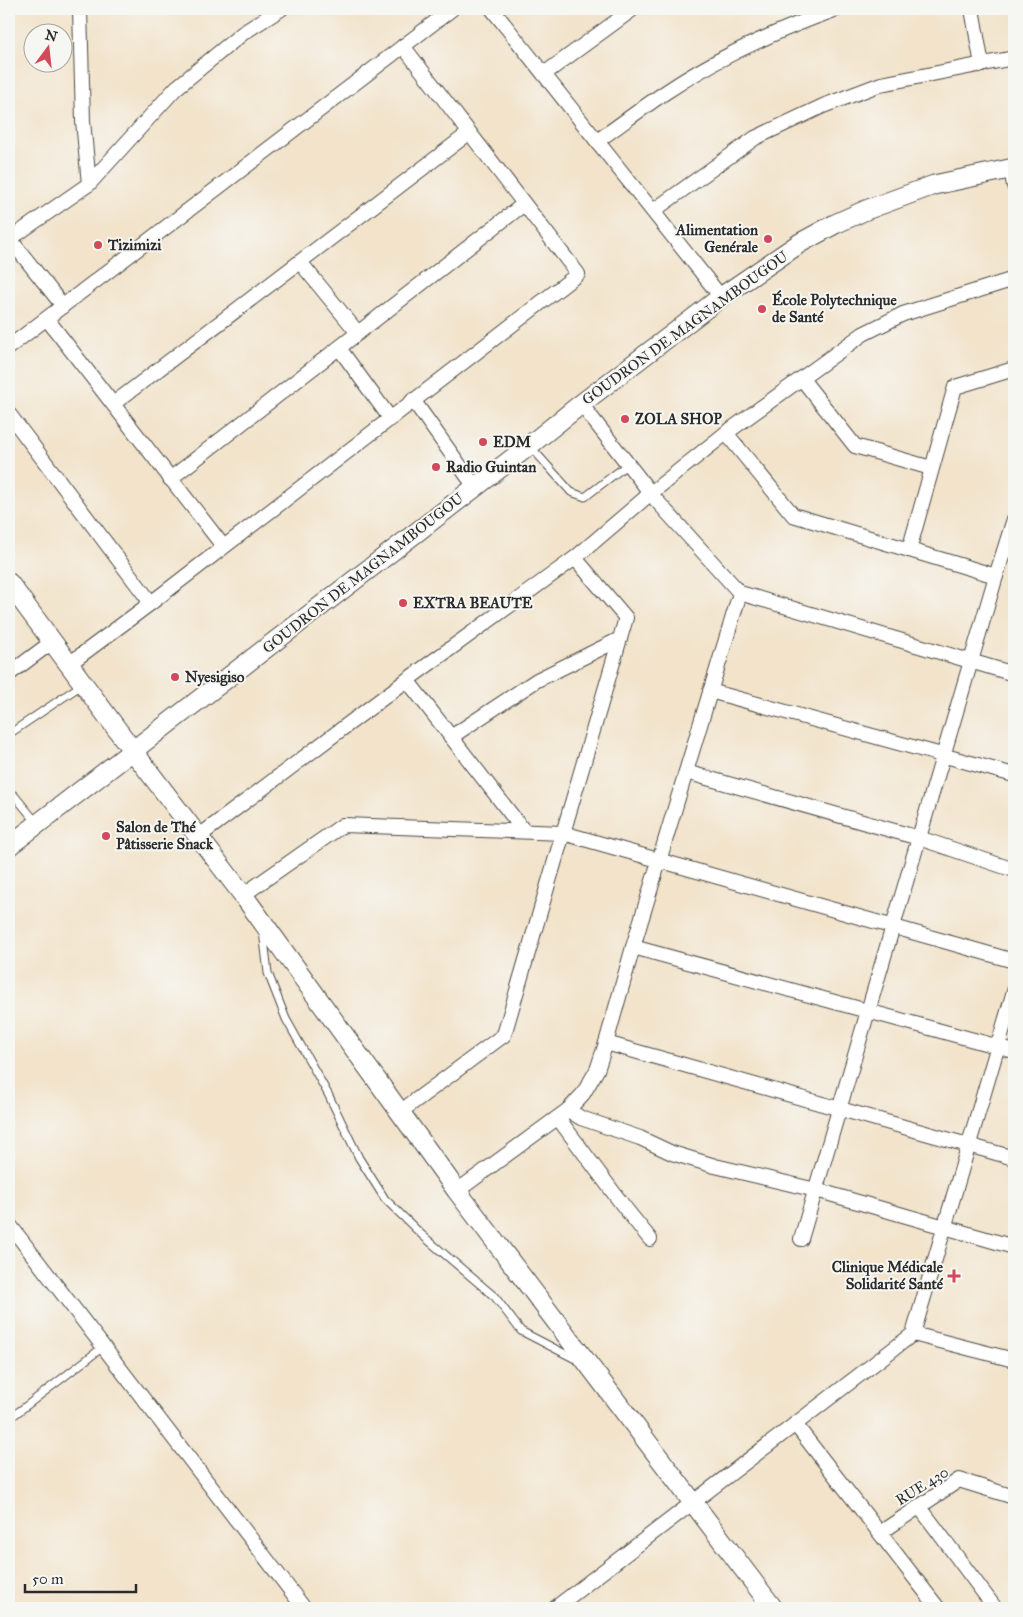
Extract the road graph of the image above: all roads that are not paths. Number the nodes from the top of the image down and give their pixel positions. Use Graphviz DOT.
graph roads {
  1 [pos="80,9"];
  2 [pos="281,9"];
  3 [pos="452,9"];
  4 [pos="492,9"];
  5 [pos="632,9"];
  6 [pos="837,9"];
  7 [pos="972,9"];
  8 [pos="403,46"];
  9 [pos="1014,58"];
  10 [pos="982,64"];
  11 [pos="544,74"];
  12 [pos="469,133"];
  13 [pos="597,141"];
  14 [pos="1013,174"];
  15 [pos="89,184"];
  16 [pos="524,204"];
  17 [pos="653,211"];
  18 [pos="9,238"];
  19 [pos="300,262"];
  20 [pos="1014,279"];
  21 [pos="721,297"];
  22 [pos="63,306"];
  23 [pos="46,318"];
  24 [pos="358,333"];
  25 [pos="9,347"];
  26 [pos="339,348"];
  27 [pos="1014,370"];
  28 [pos="802,379"];
  29 [pos="413,400"];
  30 [pos="113,404"];
  31 [pos="581,404"];
  32 [pos="9,414"];
  33 [pos="390,418"];
  34 [pos="726,434"];
  35 [pos="530,445"];
  36 [pos="628,464"];
  37 [pos="931,468"];
  38 [pos="170,479"];
  39 [pos="475,487"];
  40 [pos="650,493"];
  41 [pos="1014,519"];
  42 [pos="223,546"];
  43 [pos="909,550"];
  44 [pos="576,558"];
  45 [pos="996,576"];
  46 [pos="9,583"];
  47 [pos="740,593"];
  48 [pos="151,603"];
  49 [pos="620,639"];
  50 [pos="52,642"];
  51 [pos="971,661"];
  52 [pos="69,664"];
  53 [pos="9,674"];
  54 [pos="1014,674"];
  55 [pos="407,680"];
  56 [pos="84,684"];
  57 [pos="710,691"];
  58 [pos="9,734"];
  59 [pos="451,737"];
  60 [pos="133,751"];
  61 [pos="943,755"];
  62 [pos="686,772"];
  63 [pos="1014,775"];
  64 [pos="14,795"];
  65 [pos="37,824"];
  66 [pos="524,831"];
  67 [pos="563,833"];
  68 [pos="198,836"];
  69 [pos="919,838"];
  70 [pos="9,846"];
  71 [pos="659,860"];
  72 [pos="1014,870"];
  73 [pos="243,895"];
  74 [pos="262,921"];
  75 [pos="893,927"];
  76 [pos="633,947"];
  77 [pos="1014,961"];
  78 [pos="1014,991"];
  79 [pos="868,1012"];
  80 [pos="606,1043"];
  81 [pos="998,1046"];
  82 [pos="1014,1052"];
  83 [pos="839,1109"];
  84 [pos="400,1112"];
  85 [pos="563,1114"];
  86 [pos="968,1145"];
  87 [pos="1014,1158"];
  88 [pos="816,1190"];
  89 [pos="457,1191"];
  90 [pos="9,1224"];
  91 [pos="944,1227"];
  92 [pos="650,1239"];
  93 [pos="801,1239"];
  94 [pos="1014,1247"];
  95 [pos="913,1334"];
  96 [pos="103,1347"];
  97 [pos="1014,1360"];
  98 [pos="591,1368"];
  99 [pos="9,1419"];
  100 [pos="795,1424"];
  101 [pos="1014,1497"];
  102 [pos="693,1502"];
  103 [pos="920,1506"];
  104 [pos="880,1533"];
  105 [pos="304,1608"];
  106 [pos="555,1608"];
  107 [pos="773,1608"];
  108 [pos="938,1608"];
  109 [pos="995,1608"];
  1 -- 15 [label="street"];
  2 -- 15 [label="street"];
  3 -- 8 [label="street"];
  4 -- 11 [label="street"];
  5 -- 11 [label="street"];
  6 -- 13 [label="street"];
  7 -- 10 [label="street"];
  8 -- 12 [label="street"];
  8 -- 22 [label="street"];
  9 -- 10 [label="street"];
  10 -- 17 [label="street"];
  11 -- 13 [label="street"];
  12 -- 16 [label="street"];
  12 -- 19 [label="street"];
  13 -- 17 [label="street"];
  14 -- 21 [label="street, GOUDRON DE MAGNAMBOUGOU"];
  15 -- 18 [label="street"];
  16 -- 24 [label="street"];
  16 -- 29 [label="street"];
  17 -- 21 [label="street"];
  18 -- 22 [label="street"];
  19 -- 24 [label="street"];
  19 -- 30 [label="street"];
  20 -- 28 [label="street"];
  21 -- 31 [label="street, GOUDRON DE MAGNAMBOUGOU"];
  22 -- 23 [label="street"];
  23 -- 25 [label="street"];
  23 -- 30 [label="street"];
  24 -- 26 [label="street"];
  26 -- 33 [label="street"];
  26 -- 38 [label="street"];
  27 -- 37 [label="street"];
  28 -- 34 [label="street"];
  28 -- 37 [label="street"];
  29 -- 33 [label="street"];
  29 -- 39 [label="street"];
  30 -- 38 [label="street"];
  31 -- 35 [label="street, GOUDRON DE MAGNAMBOUGOU"];
  31 -- 36 [label="street"];
  32 -- 48 [label="street"];
  33 -- 42 [label="street"];
  34 -- 40 [label="street"];
  34 -- 43 [label="street"];
  35 -- 36 [label="lane"];
  35 -- 39 [label="street, GOUDRON DE MAGNAMBOUGOU"];
  36 -- 40 [label="street"];
  37 -- 43 [label="street"];
  38 -- 42 [label="street"];
  39 -- 60 [label="street, GOUDRON DE MAGNAMBOUGOU"];
  40 -- 44 [label="street"];
  40 -- 47 [label="street"];
  41 -- 45 [label="street"];
  42 -- 48 [label="street"];
  43 -- 45 [label="street"];
  44 -- 49 [label="street"];
  44 -- 55 [label="street"];
  45 -- 51 [label="street"];
  46 -- 50 [label="street"];
  47 -- 51 [label="street"];
  47 -- 57 [label="street"];
  48 -- 52 [label="street"];
  49 -- 59 [label="street"];
  49 -- 67 [label="street"];
  50 -- 52 [label="street"];
  50 -- 53 [label="street"];
  51 -- 54 [label="street"];
  51 -- 61 [label="street"];
  52 -- 56 [label="street"];
  55 -- 59 [label="street"];
  55 -- 68 [label="street"];
  56 -- 58 [label="lane"];
  56 -- 60 [label="street"];
  57 -- 61 [label="street"];
  57 -- 62 [label="street"];
  59 -- 66 [label="street"];
  60 -- 65 [label="street, GOUDRON DE MAGNAMBOUGOU"];
  60 -- 68 [label="street"];
  61 -- 63 [label="street"];
  61 -- 69 [label="street"];
  62 -- 69 [label="street"];
  62 -- 71 [label="street"];
  64 -- 65 [label="lane"];
  65 -- 70 [label="street, GOUDRON DE MAGNAMBOUGOU"];
  66 -- 67 [label="street"];
  66 -- 73 [label="street"];
  67 -- 71 [label="street"];
  67 -- 84 [label="street"];
  68 -- 73 [label="street"];
  69 -- 72 [label="street"];
  69 -- 75 [label="street"];
  71 -- 75 [label="street"];
  71 -- 76 [label="street"];
  73 -- 74 [label="street"];
  74 -- 84 [label="street"];
  74 -- 98 [label="lane"];
  75 -- 77 [label="street"];
  75 -- 79 [label="street"];
  76 -- 79 [label="street"];
  76 -- 80 [label="street"];
  78 -- 81 [label="street"];
  79 -- 81 [label="street"];
  79 -- 83 [label="street"];
  80 -- 83 [label="street"];
  80 -- 85 [label="street"];
  81 -- 82 [label="street"];
  81 -- 86 [label="street"];
  83 -- 86 [label="street"];
  83 -- 88 [label="street"];
  84 -- 89 [label="street"];
  85 -- 88 [label="street"];
  85 -- 89 [label="street"];
  85 -- 92 [label="street"];
  86 -- 87 [label="street"];
  86 -- 91 [label="street"];
  88 -- 91 [label="street"];
  88 -- 93 [label="street"];
  89 -- 98 [label="street"];
  90 -- 96 [label="street"];
  91 -- 94 [label="street"];
  91 -- 95 [label="street"];
  95 -- 97 [label="street"];
  95 -- 100 [label="street"];
  96 -- 99 [label="lane"];
  96 -- 105 [label="street"];
  98 -- 102 [label="street"];
  100 -- 102 [label="street"];
  100 -- 104 [label="street"];
  101 -- 103 [label="street, RUE 430"];
  102 -- 106 [label="street"];
  102 -- 107 [label="street"];
  103 -- 104 [label="street, RUE 430"];
  103 -- 109 [label="street"];
  104 -- 108 [label="street"];
}
